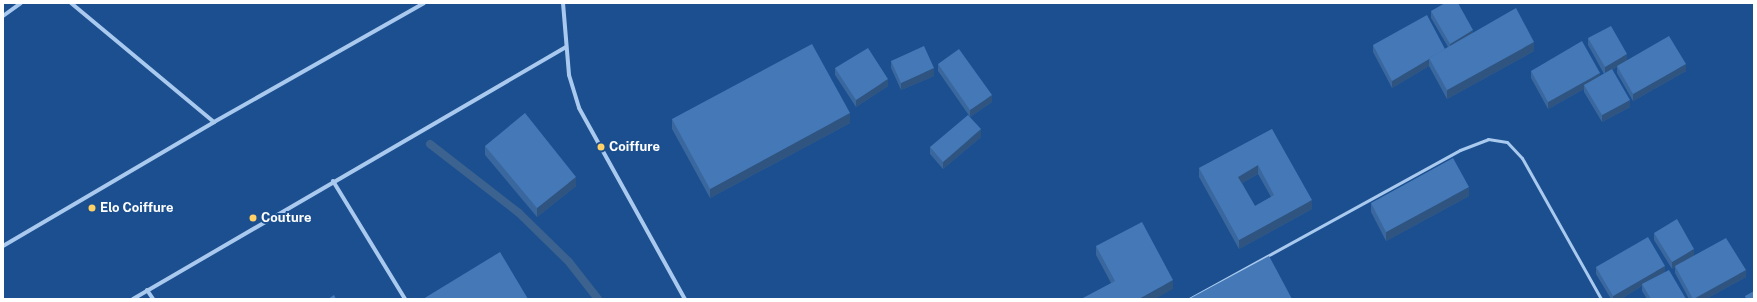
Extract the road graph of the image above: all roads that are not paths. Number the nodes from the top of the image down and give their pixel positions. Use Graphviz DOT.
graph roads {
  1 [pos="21,3"];
  2 [pos="71,3"];
  3 [pos="424,3"];
  4 [pos="563,3"];
  5 [pos="3,16"];
  6 [pos="566,47"];
  7 [pos="214,122"];
  8 [pos="333,182"];
  9 [pos="3,246"];
  10 [pos="147,290"];
  11 [pos="133,299"];
  12 [pos="153,299"];
  13 [pos="406,299"];
  14 [pos="685,299"];
  15 [pos="1189,299"];
  16 [pos="1601,299"];
  1 -- 5 [label="street"];
  2 -- 7 [label="street"];
  3 -- 7 [label="street"];
  4 -- 6 [label="street"];
  6 -- 8 [label="street"];
  6 -- 14 [label="street"];
  7 -- 9 [label="street"];
  8 -- 10 [label="street"];
  8 -- 13 [label="street"];
  10 -- 11 [label="street"];
  10 -- 12 [label="street"];
  15 -- 16 [label="lane"];
}
